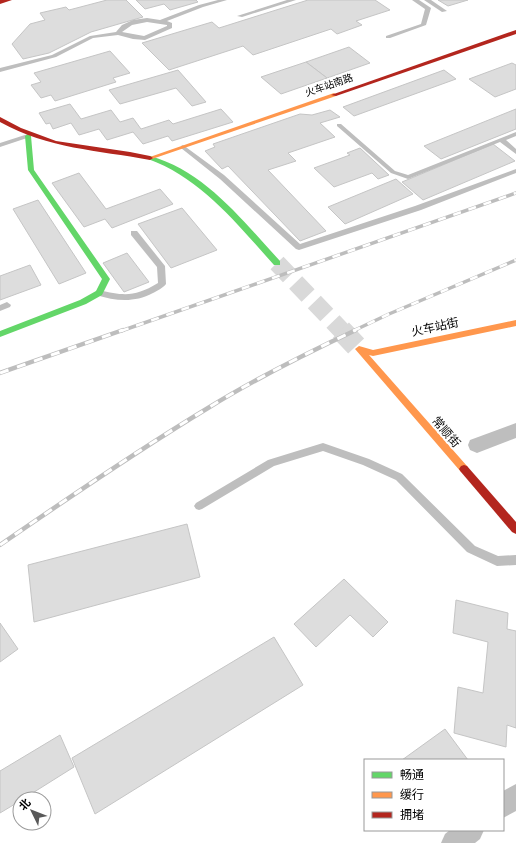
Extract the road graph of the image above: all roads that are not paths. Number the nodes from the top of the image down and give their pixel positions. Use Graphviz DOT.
graph roads {
  1 [pos="9,0"];
  2 [pos="224,0"];
  3 [pos="293,0"];
  4 [pos="415,0"];
  5 [pos="427,0"];
  6 [pos="0,2"];
  7 [pos="444,12"];
  8 [pos="240,16"];
  9 [pos="162,21"];
  10 [pos="516,32"];
  11 [pos="118,33"];
  12 [pos="388,37"];
  13 [pos="0,70"];
  14 [pos="0,119"];
  15 [pos="339,125"];
  16 [pos="516,134"];
  17 [pos="28,136"];
  18 [pos="501,140"];
  19 [pos="0,145"];
  20 [pos="183,147"];
  21 [pos="516,152"];
  22 [pos="150,158"];
  23 [pos="516,171"];
  24 [pos="134,233"];
  25 [pos="277,263"];
  26 [pos="99,292"];
  27 [pos="516,323"];
  28 [pos="0,334"];
  29 [pos="359,349"];
  30 [pos="516,430"];
  31 [pos="477,445"];
  32 [pos="199,506"];
  33 [pos="516,529"];
  34 [pos="516,560"];
  35 [pos="516,796"];
  36 [pos="504,805"];
  37 [pos="470,831"];
  38 [pos="454,843"];
  1 -- 6 [label="street"];
  2 -- 9 [label="lane"];
  3 -- 8 [label="lane"];
  4 -- 12 [label="lane"];
  5 -- 7 [label="lane"];
  9 -- 11 [label="lane"];
  9 -- 11 [label="lane"];
  10 -- 20 [label="street, 火车站南路"];
  11 -- 13 [label="lane"];
  14 -- 17 [label="street, 火车站南路"];
  15 -- 18 [label="lane"];
  16 -- 18 [label="lane"];
  17 -- 19 [label="lane"];
  17 -- 22 [label="street, 火车站南路"];
  17 -- 26 [label="street"];
  18 -- 21 [label="lane"];
  20 -- 22 [label="street, 火车站南路"];
  20 -- 23 [label="lane"];
  22 -- 25 [label="street, 火车站南路"];
  24 -- 26 [label="lane"];
  26 -- 28 [label="street"];
  27 -- 29 [label="street, 火车站街"];
  29 -- 33 [label="street, 常顺街"];
  30 -- 31 [label="street"];
  32 -- 34 [label="lane"];
  35 -- 36 [label="street"];
  37 -- 38 [label="street"];
}
